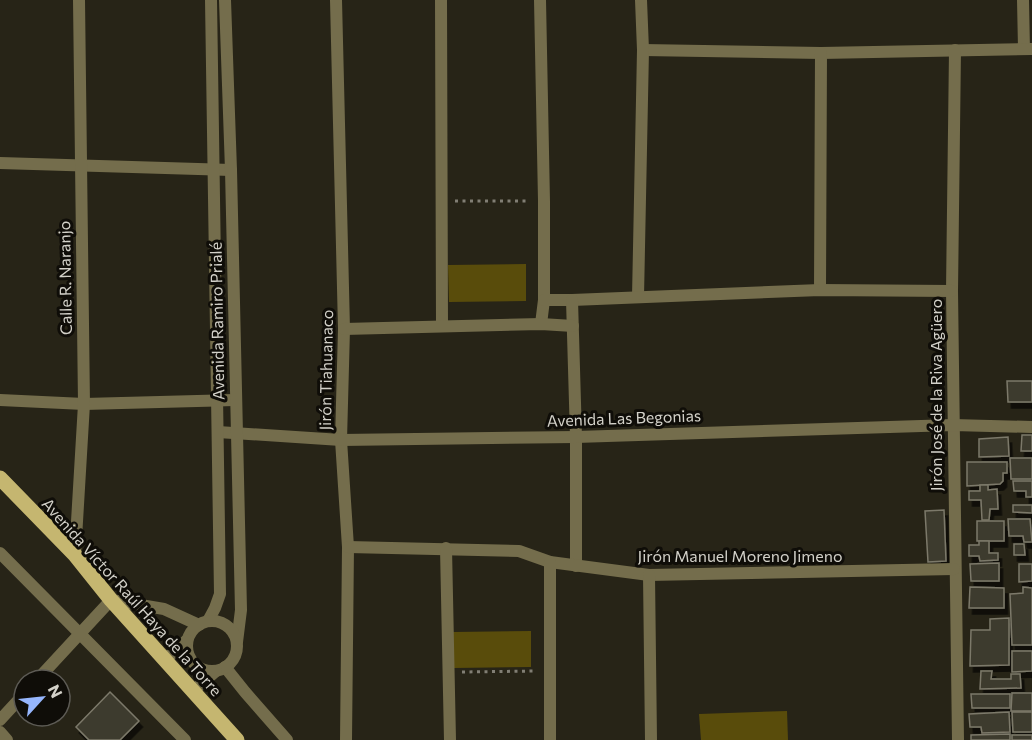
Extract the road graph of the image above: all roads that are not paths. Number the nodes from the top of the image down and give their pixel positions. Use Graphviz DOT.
graph roads {
  1 [pos="79,0"];
  2 [pos="212,0"];
  3 [pos="225,0"];
  4 [pos="336,0"];
  5 [pos="441,0"];
  6 [pos="540,0"];
  7 [pos="641,0"];
  8 [pos="1023,0"];
  9 [pos="1028,17"];
  10 [pos="1028,49"];
  11 [pos="955,50"];
  12 [pos="643,51"];
  13 [pos="821,53"];
  14 [pos="0,163"];
  15 [pos="80,165"];
  16 [pos="215,170"];
  17 [pos="231,170"];
  18 [pos="820,290"];
  19 [pos="952,291"];
  20 [pos="638,297"];
  21 [pos="544,300"];
  22 [pos="572,300"];
  23 [pos="541,324"];
  24 [pos="442,326"];
  25 [pos="573,326"];
  26 [pos="344,329"];
  27 [pos="0,400"];
  28 [pos="216,400"];
  29 [pos="235,400"];
  30 [pos="84,404"];
  31 [pos="953,425"];
  32 [pos="1032,427"];
  33 [pos="218,432"];
  34 [pos="237,433"];
  35 [pos="576,436"];
  36 [pos="341,440"];
  37 [pos="2,484"];
  38 [pos="348,547"];
  39 [pos="446,548"];
  40 [pos="0,553"];
  41 [pos="75,555"];
  42 [pos="550,562"];
  43 [pos="576,566"];
  44 [pos="954,569"];
  45 [pos="649,575"];
  46 [pos="111,600"];
  47 [pos="203,623"];
  48 [pos="81,633"];
  49 [pos="188,640"];
  50 [pos="237,642"];
  51 [pos="166,659"];
  52 [pos="48,668"];
  53 [pos="221,669"];
  54 [pos="193,691"];
  55 [pos="12,707"];
  56 [pos="0,720"];
  57 [pos="0,732"];
  58 [pos="7,740"];
  59 [pos="185,740"];
  60 [pos="237,740"];
  61 [pos="287,740"];
  62 [pos="346,740"];
  63 [pos="450,740"];
  64 [pos="550,740"];
  65 [pos="651,740"];
  66 [pos="958,740"];
  1 -- 15 [label="street, Calle R. Naranjo"];
  2 -- 16 [label="street, Avenida Ramiro Prialé"];
  3 -- 17 [label="street, Avenida Ramiro Prialé"];
  4 -- 26 [label="street, Jirón Tiahuanaco"];
  5 -- 24 [label="street"];
  6 -- 21 [label="street"];
  7 -- 12 [label="street"];
  8 -- 9 [label="street"];
  9 -- 10 [label="street"];
  10 -- 11 [label="street"];
  11 -- 13 [label="street"];
  11 -- 19 [label="street, Jirón José de la Riva Agüero"];
  12 -- 13 [label="street"];
  12 -- 20 [label="street"];
  13 -- 18 [label="street"];
  14 -- 15 [label="street"];
  15 -- 16 [label="street"];
  15 -- 30 [label="street, Calle R. Naranjo"];
  16 -- 17 [label="street"];
  16 -- 28 [label="street, Avenida Ramiro Prialé"];
  17 -- 29 [label="street, Avenida Ramiro Prialé"];
  18 -- 19 [label="street"];
  18 -- 20 [label="street"];
  19 -- 31 [label="street, Jirón José de la Riva Agüero"];
  20 -- 22 [label="street"];
  21 -- 22 [label="street"];
  21 -- 23 [label="street"];
  22 -- 25 [label="street"];
  23 -- 24 [label="street"];
  23 -- 25 [label="street"];
  24 -- 26 [label="street"];
  25 -- 35 [label="street"];
  26 -- 36 [label="street, Jirón Tiahuanaco"];
  27 -- 30 [label="street"];
  28 -- 29 [label="street"];
  28 -- 30 [label="street"];
  28 -- 33 [label="street, Avenida Ramiro Prialé"];
  29 -- 34 [label="street, Avenida Ramiro Prialé"];
  30 -- 41 [label="street, Calle R. Naranjo"];
  31 -- 32 [label="street, Avenida Las Begonias"];
  31 -- 35 [label="street, Avenida Las Begonias"];
  31 -- 44 [label="street, Jirón José de la Riva Agüero"];
  33 -- 34 [label="street, Avenida Las Begonias"];
  33 -- 47 [label="street, Avenida Ramiro Prialé"];
  34 -- 36 [label="street, Avenida Las Begonias"];
  34 -- 50 [label="street, Avenida Ramiro Prialé"];
  35 -- 36 [label="street, Avenida Las Begonias"];
  35 -- 43 [label="street"];
  36 -- 38 [label="street, Jirón Tiahuanaco"];
  37 -- 41 [label="main road, Avenida Víctor Raúl Haya de la Torre"];
  38 -- 39 [label="street, Jirón Manuel Moreno Jimeno"];
  38 -- 62 [label="street, Jirón Tiahuanaco"];
  39 -- 42 [label="street, Jirón Manuel Moreno Jimeno"];
  39 -- 63 [label="street"];
  40 -- 48 [label="street"];
  41 -- 46 [label="main road, Avenida Víctor Raúl Haya de la Torre"];
  42 -- 43 [label="street, Jirón Manuel Moreno Jimeno"];
  42 -- 64 [label="street"];
  43 -- 45 [label="street, Jirón Manuel Moreno Jimeno"];
  44 -- 45 [label="street, Jirón Manuel Moreno Jimeno"];
  44 -- 66 [label="street, Jirón José de la Riva Agüero"];
  45 -- 65 [label="street"];
  46 -- 47 [label="street"];
  46 -- 48 [label="street"];
  46 -- 51 [label="main road, Avenida Víctor Raúl Haya de la Torre"];
  47 -- 49 [label="street"];
  47 -- 50 [label="street"];
  48 -- 52 [label="street"];
  48 -- 59 [label="street"];
  49 -- 51 [label="street"];
  49 -- 53 [label="street"];
  50 -- 53 [label="street"];
  51 -- 54 [label="main road, Avenida Víctor Raúl Haya de la Torre"];
  53 -- 54 [label="street"];
  53 -- 61 [label="street, Avenida Víctor Raúl Haya de la Torre"];
  54 -- 60 [label="main road, Avenida Víctor Raúl Haya de la Torre"];
  55 -- 56 [label="street"];
  57 -- 58 [label="street"];
}
